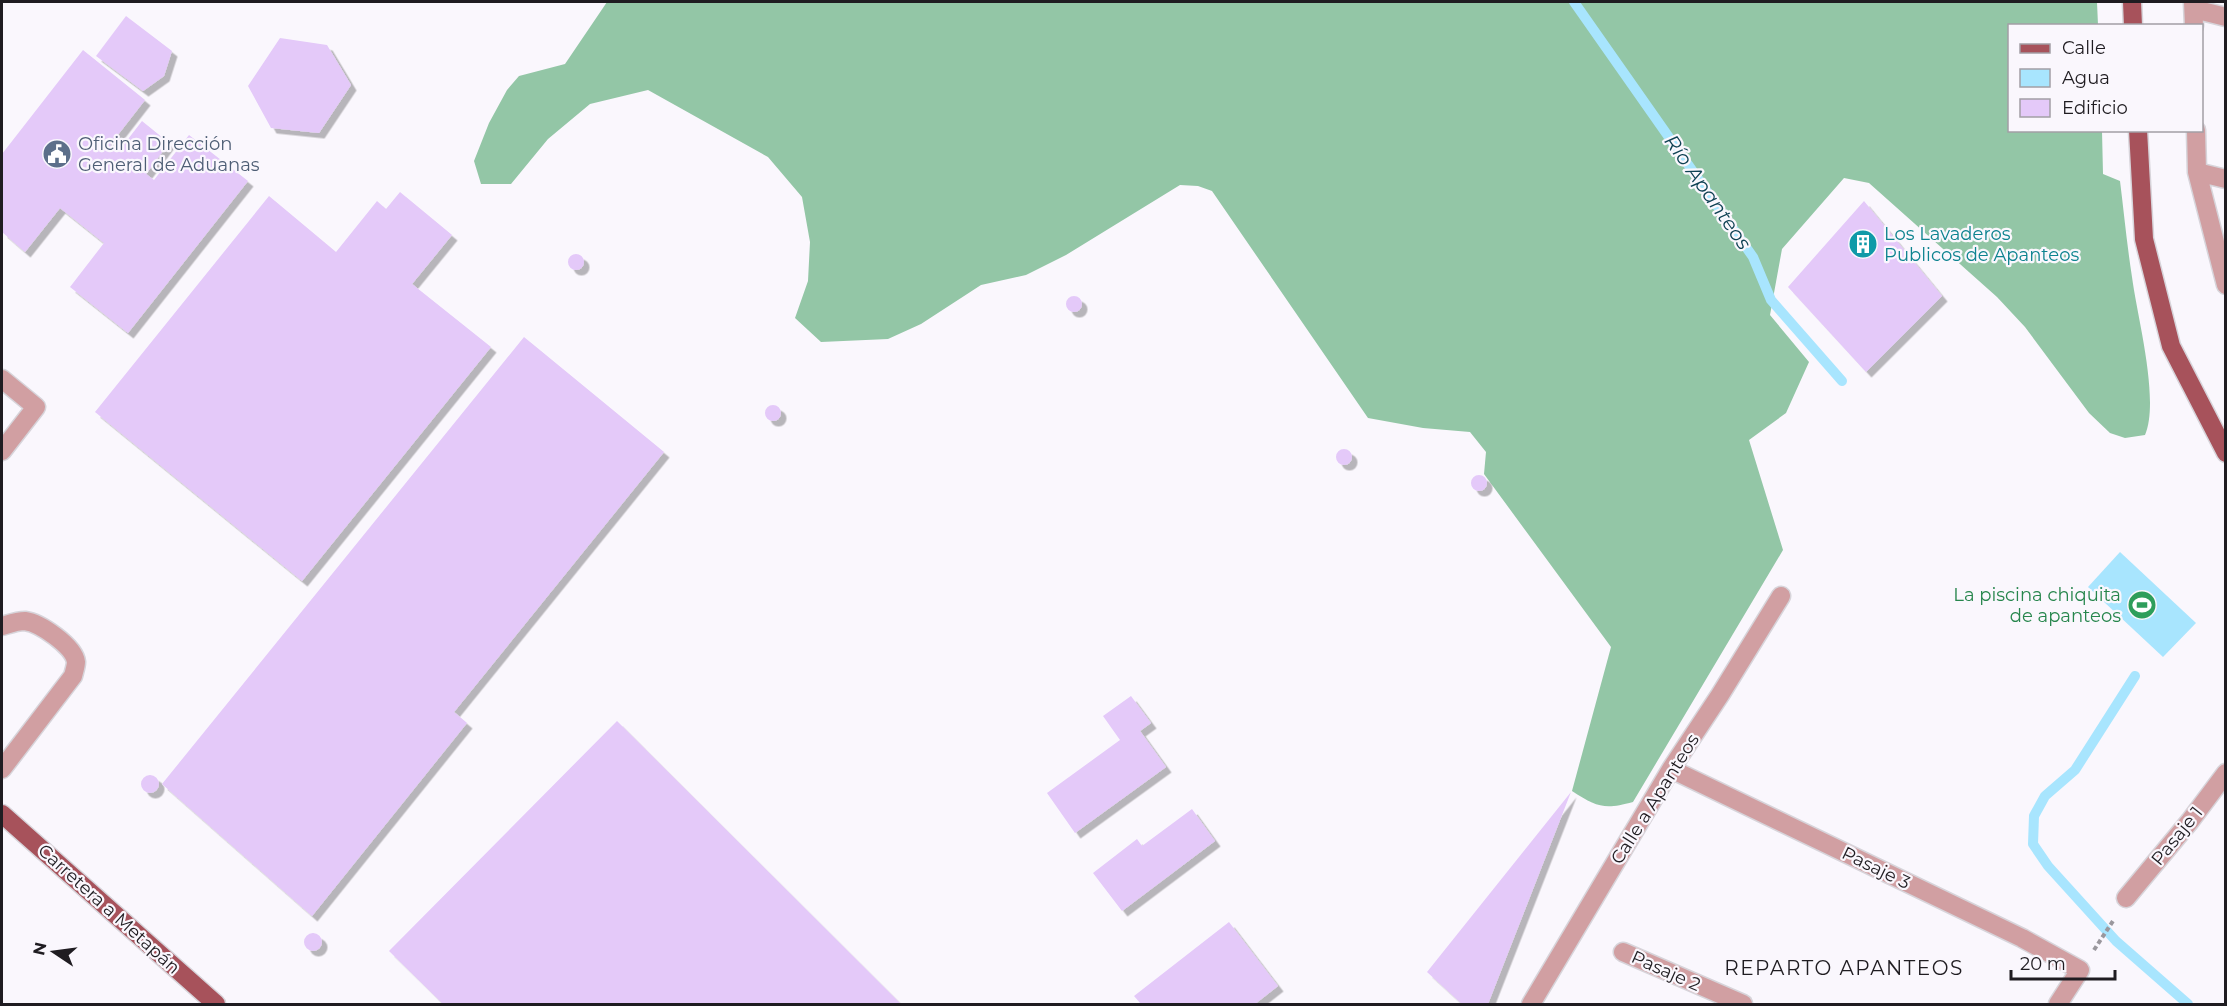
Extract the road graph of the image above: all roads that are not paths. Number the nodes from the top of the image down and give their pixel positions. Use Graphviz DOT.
graph roads {
  1 [pos="2132,2"];
  2 [pos="2194,12"];
  3 [pos="2226,17"];
  4 [pos="2133,24"];
  5 [pos="2138,132"];
  6 [pos="2196,132"];
  7 [pos="2197,172"];
  8 [pos="2226,179"];
  9 [pos="2226,285"];
  10 [pos="2,380"];
  11 [pos="2,451"];
  12 [pos="2226,453"];
  13 [pos="1781,596"];
  14 [pos="2,626"];
  15 [pos="2,769"];
  16 [pos="1671,770"];
  17 [pos="2226,773"];
  18 [pos="2,814"];
  19 [pos="2122,906"];
  20 [pos="1623,952"];
  21 [pos="216,1005"];
  22 [pos="1531,1005"];
  23 [pos="1743,1005"];
  24 [pos="2058,1005"];
  1 -- 4 [label="main road"];
  2 -- 3 [label="street"];
  5 -- 12 [label="main road"];
  6 -- 7 [label="street"];
  7 -- 8 [label="street"];
  7 -- 9 [label="street"];
  10 -- 11 [label="street"];
  13 -- 16 [label="street, Calle a Apanteos"];
  14 -- 15 [label="street"];
  16 -- 22 [label="street, Calle a Apanteos"];
  16 -- 24 [label="street, Pasaje 3"];
  17 -- 19 [label="street, Pasaje 1"];
  18 -- 21 [label="main road, Carretera a Metapán"];
  20 -- 23 [label="street, Pasaje 2"];
}
